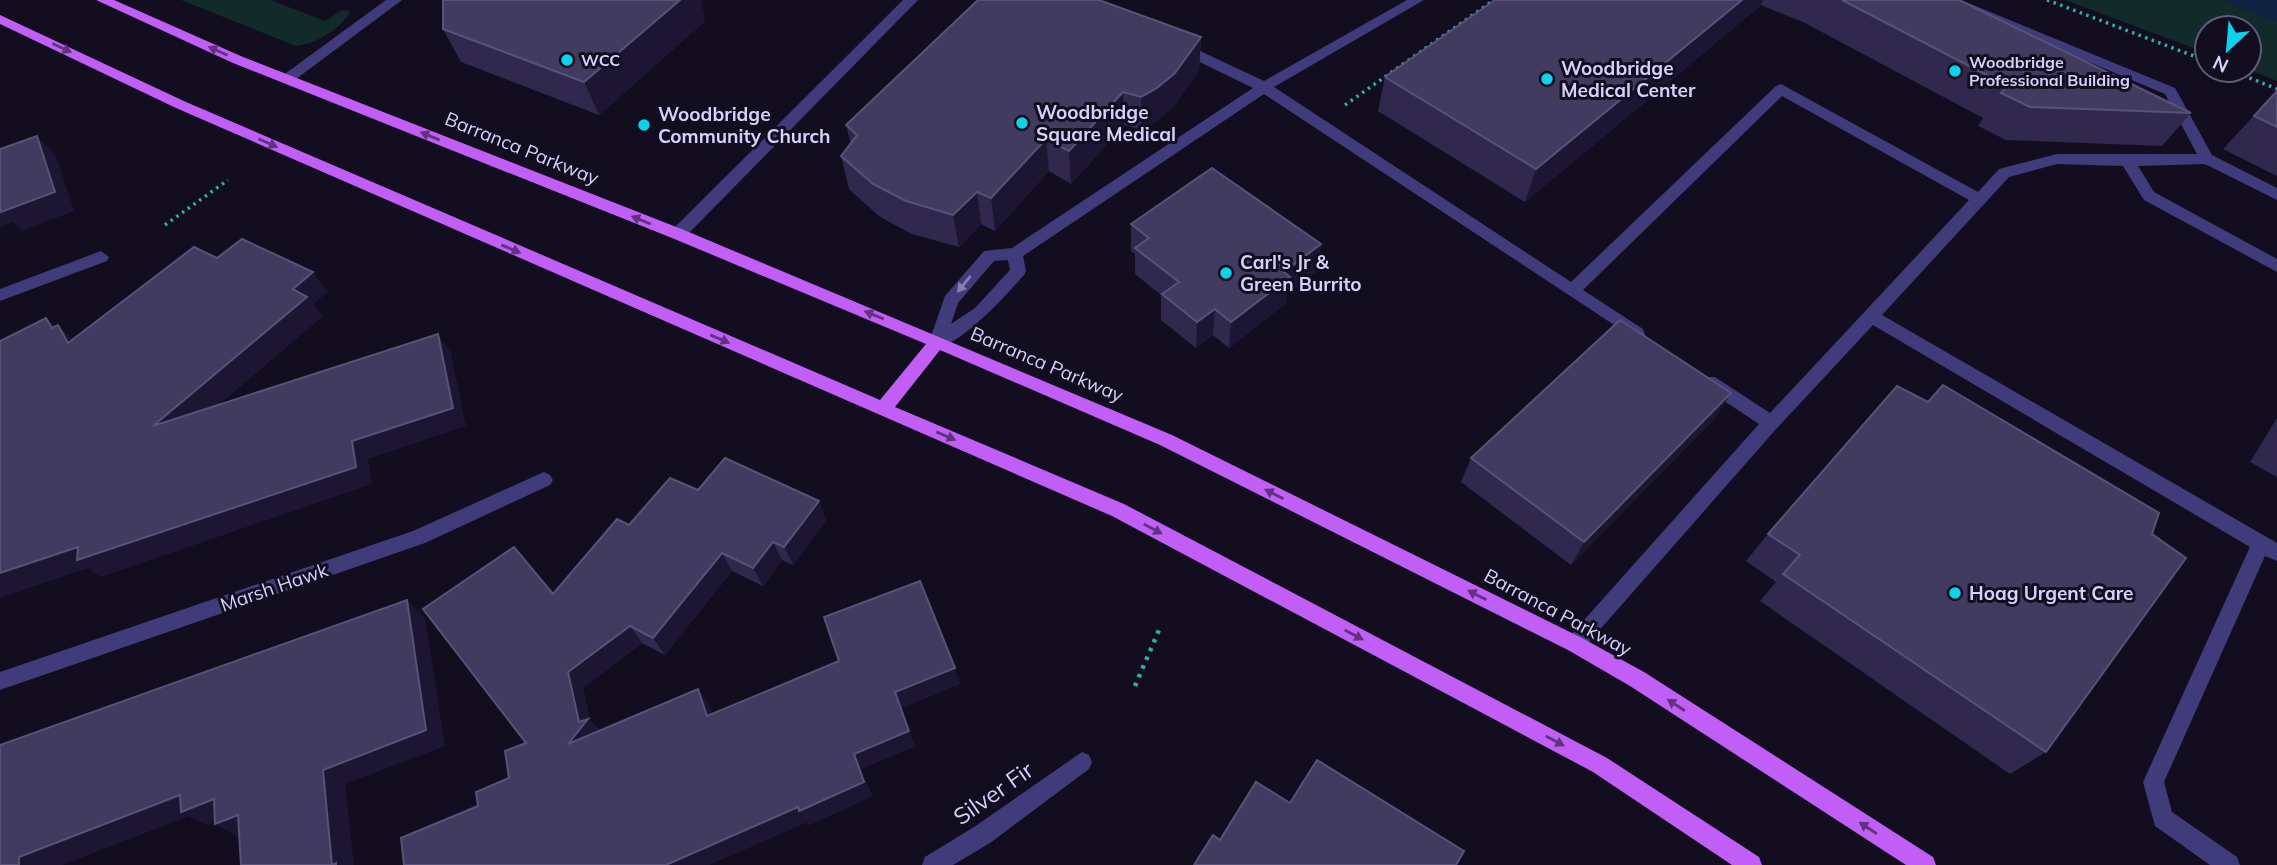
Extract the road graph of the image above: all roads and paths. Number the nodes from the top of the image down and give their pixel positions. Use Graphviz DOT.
graph roads {
  1 [pos="103,0"];
  2 [pos="392,0"];
  3 [pos="911,0"];
  4 [pos="1417,0"];
  5 [pos="1494,0"];
  6 [pos="1949,0"];
  7 [pos="2047,0"];
  8 [pos="0,19"];
  9 [pos="1162,38"];
  10 [pos="2193,56"];
  11 [pos="287,79"];
  12 [pos="1264,87"];
  13 [pos="1344,106"];
  14 [pos="2207,159"];
  15 [pos="2127,161"];
  16 [pos="228,180"];
  17 [pos="2277,195"];
  18 [pos="1979,199"];
  19 [pos="165,225"];
  20 [pos="678,234"];
  21 [pos="1015,254"];
  22 [pos="101,257"];
  23 [pos="2277,266"];
  24 [pos="1572,291"];
  25 [pos="0,295"];
  26 [pos="1871,316"];
  27 [pos="937,342"];
  28 [pos="1651,344"];
  29 [pos="1695,373"];
  30 [pos="883,409"];
  31 [pos="1771,423"];
  32 [pos="544,480"];
  33 [pos="2269,549"];
  34 [pos="1159,631"];
  35 [pos="1575,644"];
  36 [pos="0,681"];
  37 [pos="1135,686"];
  38 [pos="1082,762"];
  39 [pos="933,865"];
  40 [pos="1751,865"];
  41 [pos="1925,865"];
  42 [pos="2229,865"];
  11 -- 1 [label="main road, Barranca Parkway, one-way"];
  2 -- 11 [label="street"];
  3 -- 20 [label="street"];
  4 -- 12 [label="street"];
  5 -- 13 [label="path"];
  6 -- 14 [label="street"];
  7 -- 10 [label="path"];
  8 -- 30 [label="main road, one-way"];
  9 -- 12 [label="street"];
  20 -- 11 [label="main road, Barranca Parkway, one-way"];
  12 -- 21 [label="street"];
  12 -- 24 [label="street"];
  14 -- 15 [label="street"];
  14 -- 17 [label="street"];
  15 -- 18 [label="street"];
  15 -- 23 [label="street"];
  16 -- 19 [label="path"];
  18 -- 24 [label="street"];
  18 -- 26 [label="street"];
  27 -- 20 [label="main road, Barranca Parkway, one-way"];
  21 -- 27 [label="street"];
  21 -- 27 [label="street, one-way"];
  22 -- 25 [label="street"];
  24 -- 28 [label="street"];
  26 -- 31 [label="street"];
  26 -- 33 [label="street"];
  27 -- 30 [label="main road"];
  35 -- 27 [label="main road, Barranca Parkway, one-way"];
  29 -- 31 [label="street"];
  30 -- 40 [label="main road, one-way"];
  31 -- 35 [label="street"];
  32 -- 36 [label="street, Marsh Hawk"];
  33 -- 42 [label="street"];
  34 -- 37 [label="path"];
  41 -- 35 [label="main road, Barranca Parkway, one-way"];
  38 -- 39 [label="street, Silver Fir"];
}
